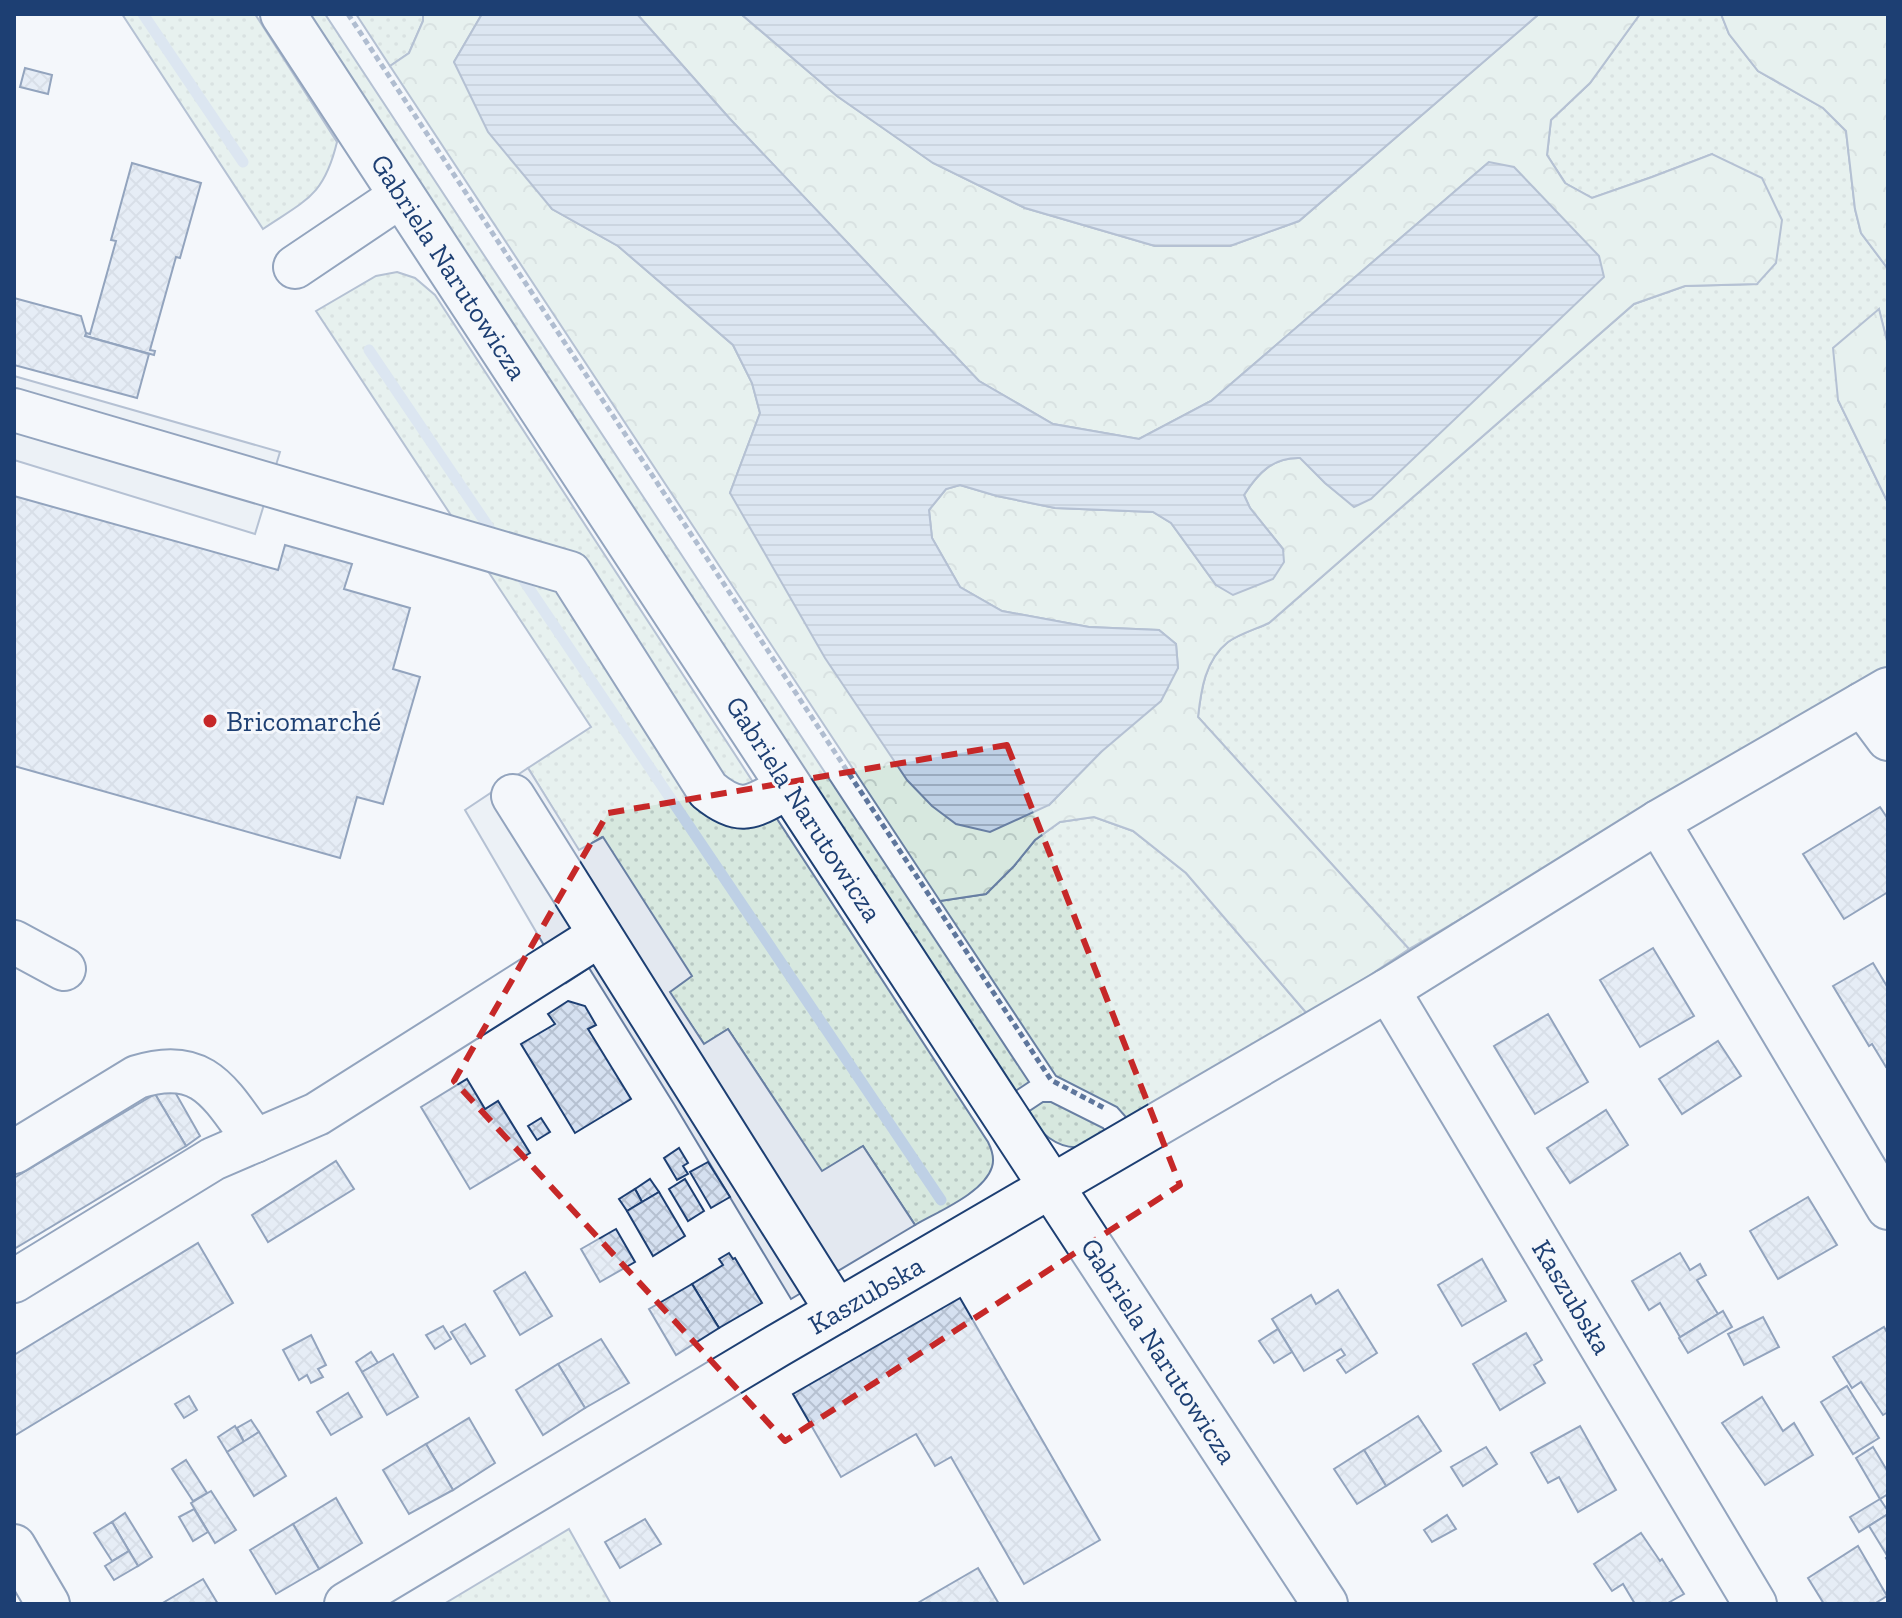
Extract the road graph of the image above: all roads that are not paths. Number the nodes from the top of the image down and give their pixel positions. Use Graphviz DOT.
graph roads {
  1 [pos="283,14"];
  2 [pos="402,195"];
  3 [pos="295,267"];
  4 [pos="14,410"];
  5 [pos="1875,696"];
  6 [pos="1888,739"];
  7 [pos="789,787"];
  8 [pos="513,796"];
  9 [pos="1658,822"];
  10 [pos="600,935"];
  11 [pos="14,942"];
  12 [pos="64,969"];
  13 [pos="1388,990"];
  14 [pos="255,1141"];
  15 [pos="14,1152"];
  16 [pos="1051,1186"];
  17 [pos="1888,1208"];
  18 [pos="14,1281"];
  19 [pos="837,1311"];
  20 [pos="14,1546"];
  21 [pos="48,1604"];
  22 [pos="346,1604"];
  23 [pos="1325,1604"];
  24 [pos="1755,1604"];
  1 -- 2 [label="main road, Gabriela Narutowicza"];
  2 -- 3 [label="street"];
  2 -- 7 [label="main road, Gabriela Narutowicza"];
  4 -- 7 [label="street"];
  5 -- 6 [label="street, Kaszubska"];
  5 -- 9 [label="street, Kaszubska"];
  7 -- 16 [label="main road, Gabriela Narutowicza"];
  8 -- 10 [label="street"];
  9 -- 13 [label="street, Kaszubska"];
  9 -- 17 [label="street"];
  10 -- 14 [label="street"];
  10 -- 19 [label="street"];
  11 -- 12 [label="street"];
  13 -- 16 [label="street, Kaszubska"];
  13 -- 24 [label="street, Kaszubska"];
  14 -- 15 [label="street"];
  14 -- 18 [label="street"];
  16 -- 19 [label="street, Kaszubska"];
  16 -- 23 [label="main road, Gabriela Narutowicza"];
  19 -- 22 [label="street, Kaszubska"];
  20 -- 21 [label="street"];
}
